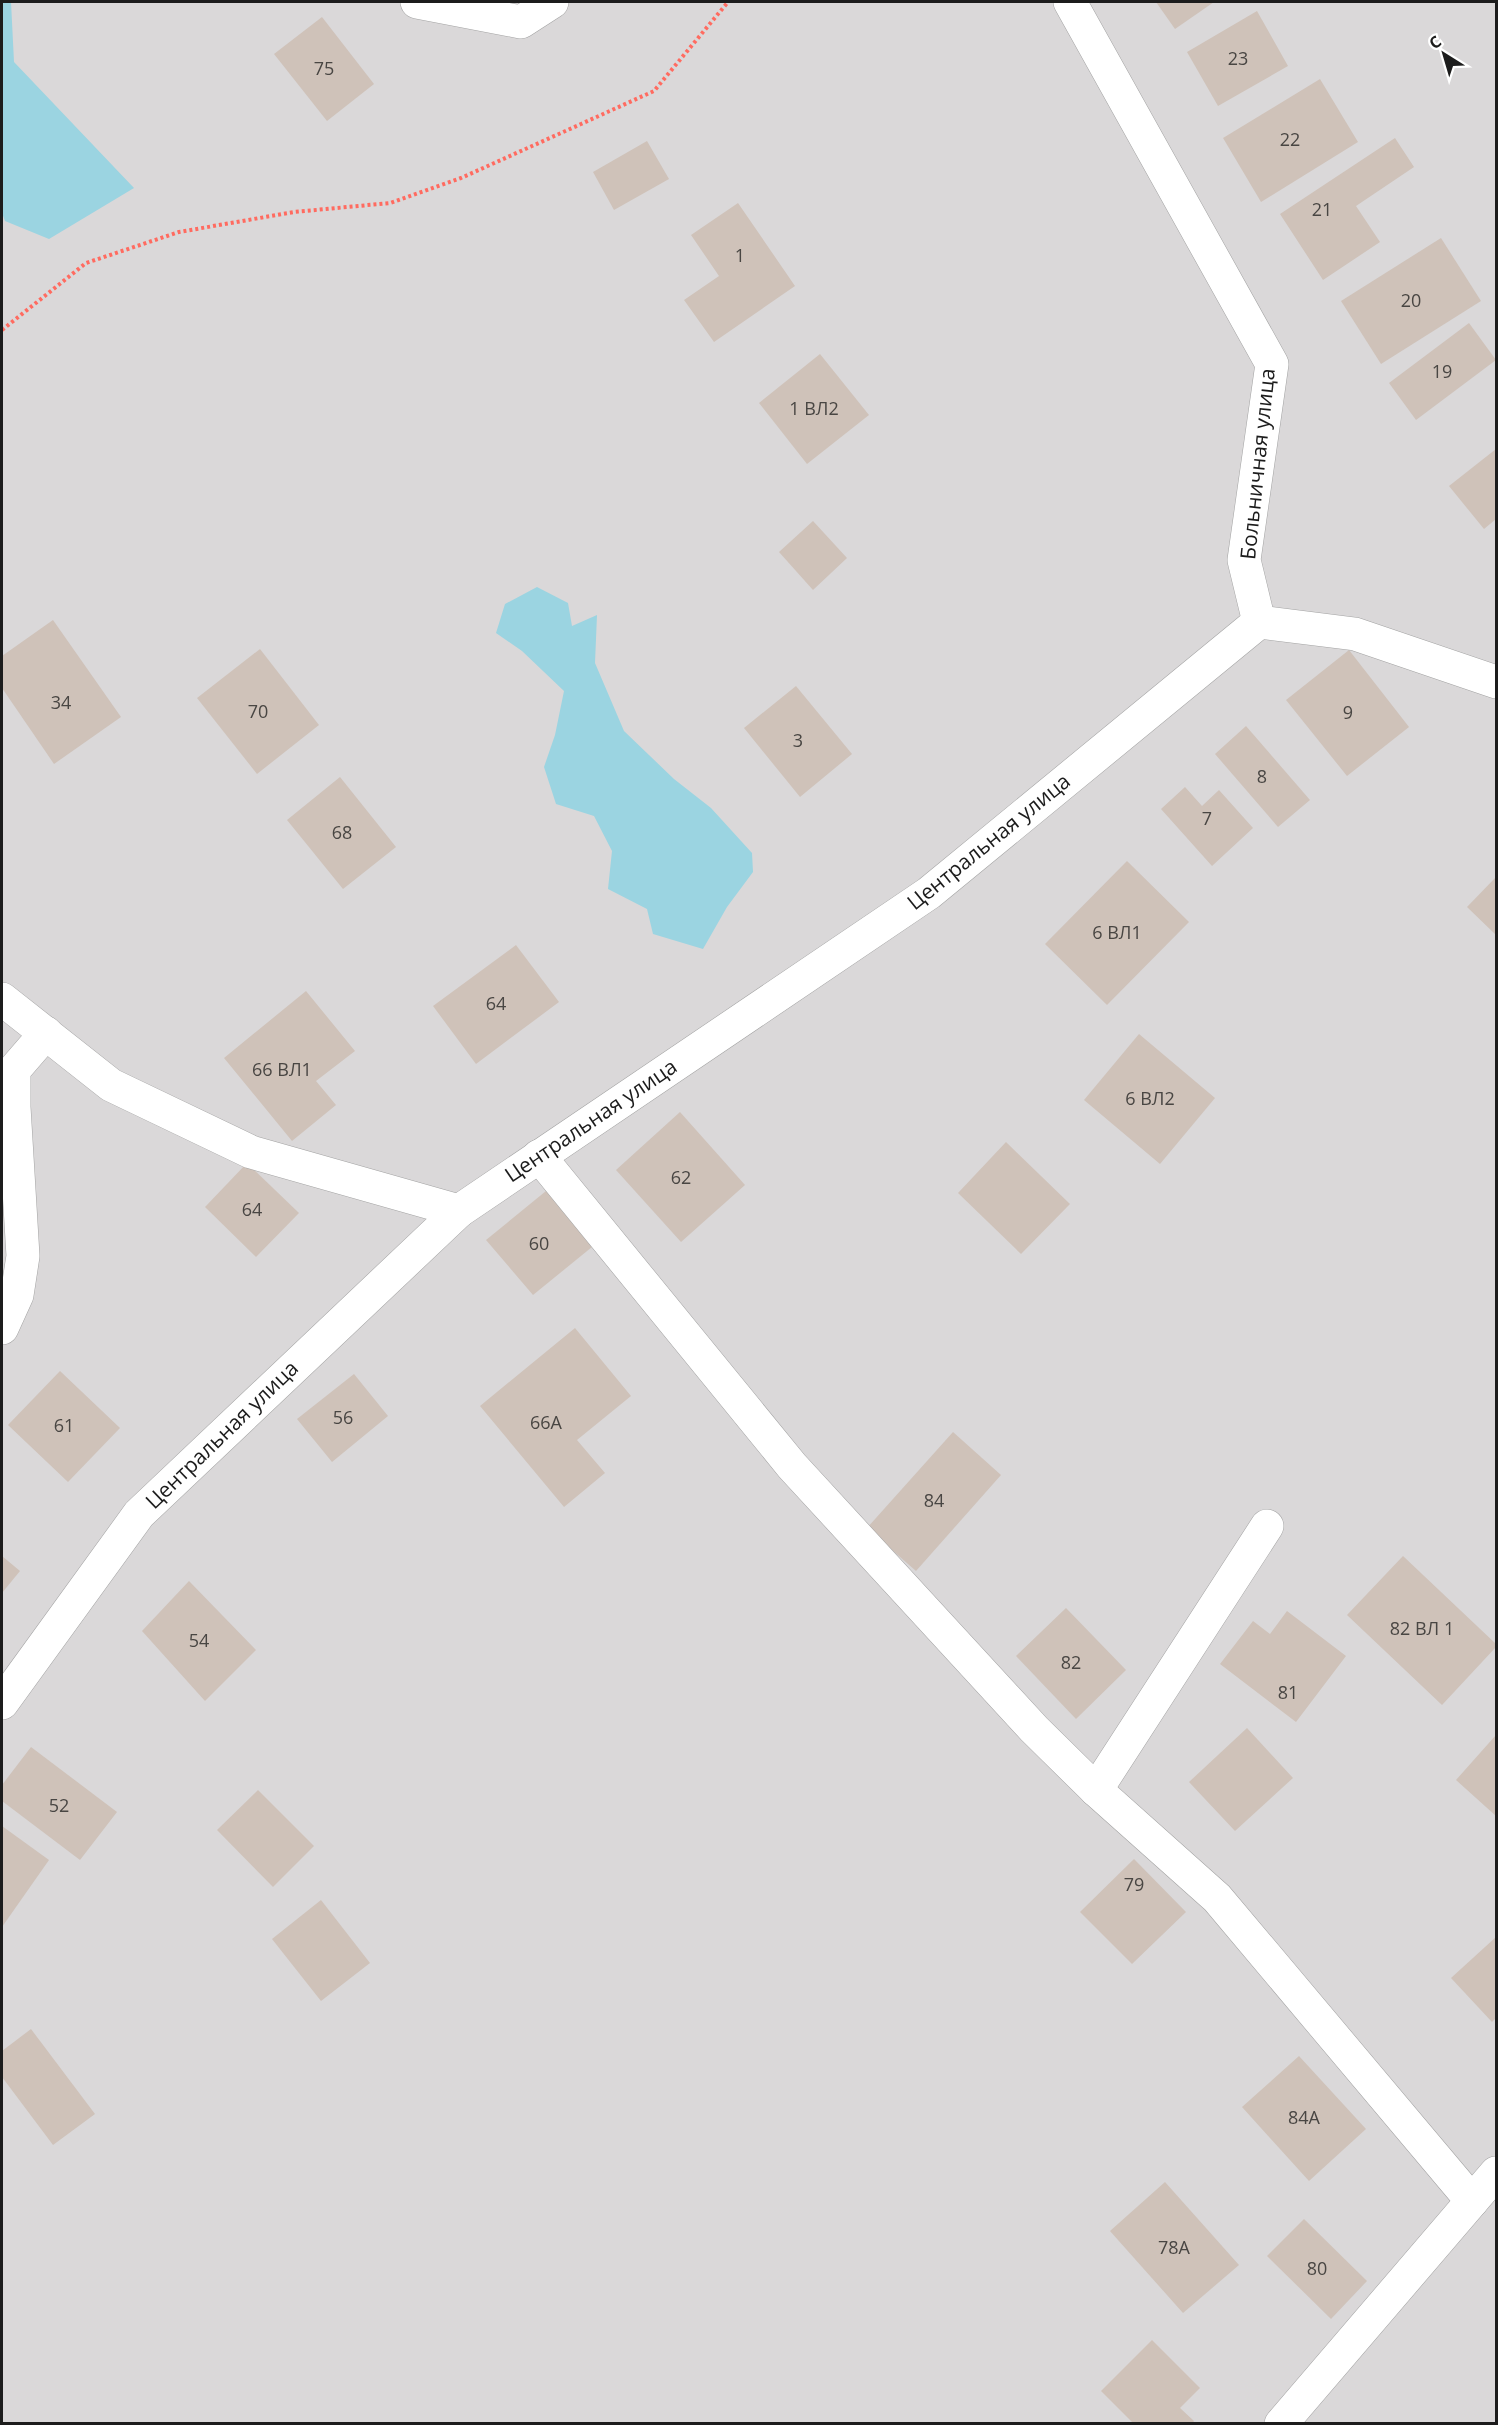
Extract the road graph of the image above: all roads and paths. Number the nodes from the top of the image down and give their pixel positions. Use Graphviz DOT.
graph roads {
  1 [pos="417,2"];
  2 [pos="552,2"];
  3 [pos="728,2"];
  4 [pos="1070,2"];
  5 [pos="2,330"];
  6 [pos="1259,622"];
  7 [pos="1497,682"];
  8 [pos="2,999"];
  9 [pos="46,1033"];
  10 [pos="539,1156"];
  11 [pos="459,1210"];
  12 [pos="2,1328"];
  13 [pos="1267,1526"];
  14 [pos="2,1703"];
  15 [pos="1096,1790"];
  16 [pos="1497,2173"];
  17 [pos="1472,2201"];
  18 [pos="1281,2424"];
  1 -- 2 [label="street"];
  3 -- 5 [label="path"];
  4 -- 6 [label="street, Больничная улица"];
  6 -- 7 [label="street"];
  6 -- 10 [label="street, Центральная улица"];
  8 -- 9 [label="street"];
  9 -- 11 [label="street"];
  9 -- 12 [label="street"];
  10 -- 11 [label="street, Центральная улица"];
  10 -- 15 [label="street"];
  11 -- 14 [label="street, Центральная улица"];
  13 -- 15 [label="street"];
  15 -- 17 [label="street"];
  16 -- 17 [label="street"];
  17 -- 18 [label="street"];
}
